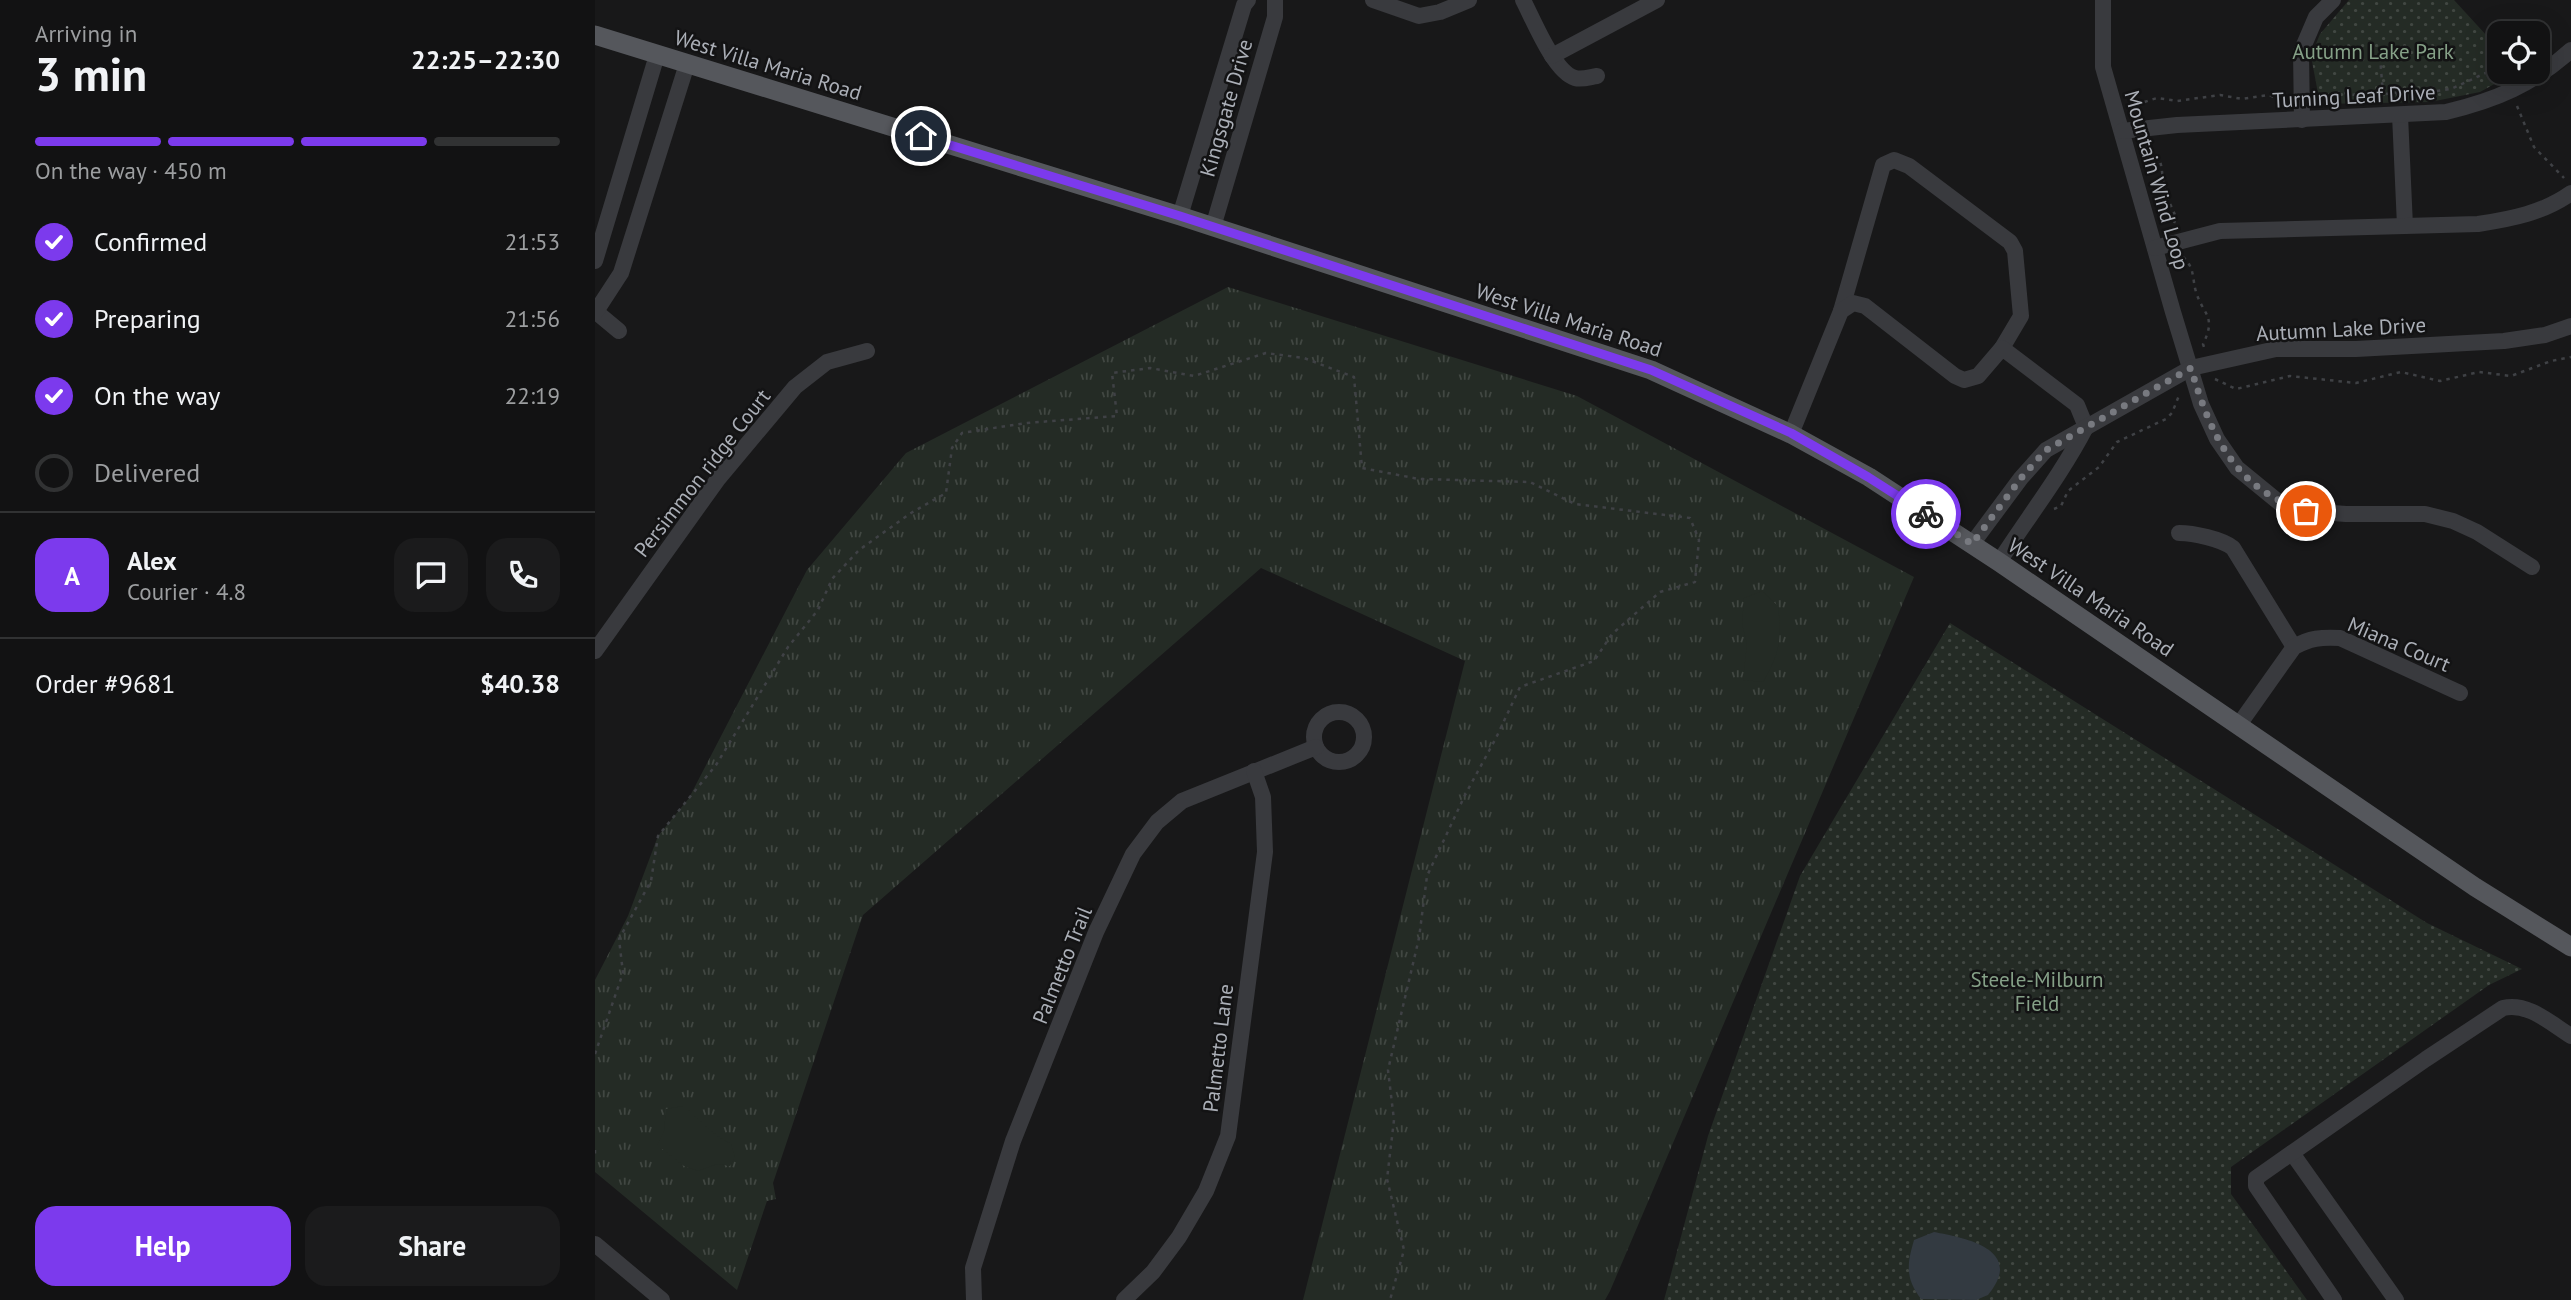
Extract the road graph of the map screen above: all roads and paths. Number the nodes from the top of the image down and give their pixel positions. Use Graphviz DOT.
graph roads {
  1 [pos="1248,0"];
  2 [pos="1275,0"];
  3 [pos="1373,0"];
  4 [pos="1469,0"];
  5 [pos="1523,0"];
  6 [pos="1657,0"];
  7 [pos="2103,0"];
  8 [pos="2333,0"];
  9 [pos="595,35"];
  10 [pos="2571,50"];
  11 [pos="657,55"];
  12 [pos="1552,56"];
  13 [pos="2380,57"];
  14 [pos="687,64"];
  15 [pos="1597,76"];
  16 [pos="2509,93"];
  17 [pos="2383,94"];
  18 [pos="2302,113"];
  19 [pos="2400,115"];
  20 [pos="2129,130"];
  21 [pos="2569,188"];
  22 [pos="1180,216"];
  23 [pos="2405,226"];
  24 [pos="1213,227"];
  25 [pos="2172,243"];
  26 [pos="2155,248"];
  27 [pos="595,261"];
  28 [pos="1842,311"];
  29 [pos="595,312"];
  30 [pos="2571,326"];
  31 [pos="619,331"];
  32 [pos="2002,348"];
  33 [pos="867,351"];
  34 [pos="2571,357"];
  35 [pos="2191,368"];
  36 [pos="2212,371"];
  37 [pos="2196,386"];
  38 [pos="2086,427"];
  39 [pos="1791,433"];
  40 [pos="2038,501"];
  41 [pos="2179,533"];
  42 [pos="1972,544"];
  43 [pos="1999,562"];
  44 [pos="2532,567"];
  45 [pos="2294,647"];
  46 [pos="595,651"];
  47 [pos="2459,692"];
  48 [pos="2238,726"];
  49 [pos="1316,747"];
  50 [pos="1254,771"];
  51 [pos="2571,947"];
  52 [pos="2571,1036"];
  53 [pos="595,1054"];
  54 [pos="595,1150"];
  55 [pos="2292,1153"];
  56 [pos="595,1157"];
  57 [pos="595,1244"];
  58 [pos="663,1300"];
  59 [pos="974,1300"];
  60 [pos="1124,1300"];
  61 [pos="1390,1300"];
  62 [pos="2334,1300"];
  63 [pos="2396,1300"];
  1 -- 22 [label="street, Kingsgate Drive"];
  2 -- 24 [label="street, Kingsgate Drive"];
  3 -- 4 [label="street"];
  5 -- 12 [label="street"];
  6 -- 12 [label="street"];
  7 -- 20 [label="street, Mountain Wind Loop"];
  8 -- 18 [label="street"];
  9 -- 11 [label="main road, West Villa Maria Road"];
  10 -- 16 [label="street, Turning Leaf Drive"];
  11 -- 14 [label="main road, West Villa Maria Road"];
  11 -- 27 [label="street"];
  12 -- 15 [label="street"];
  13 -- 17 [label="path"];
  14 -- 22 [label="main road, West Villa Maria Road"];
  14 -- 29 [label="street"];
  16 -- 17 [label="path"];
  16 -- 19 [label="street, Turning Leaf Drive"];
  16 -- 21 [label="path"];
  17 -- 18 [label="path"];
  18 -- 19 [label="street, Turning Leaf Drive"];
  18 -- 20 [label="street, Turning Leaf Drive"];
  18 -- 20 [label="path"];
  19 -- 23 [label="street"];
  20 -- 25 [label="path"];
  20 -- 26 [label="street, Mountain Wind Loop"];
  21 -- 23 [label="street"];
  22 -- 24 [label="main road, West Villa Maria Road"];
  23 -- 25 [label="street"];
  24 -- 39 [label="main road, West Villa Maria Road"];
  25 -- 26 [label="street"];
  25 -- 36 [label="path"];
  26 -- 35 [label="street, Mountain Wind Loop"];
  28 -- 32 [label="street"];
  28 -- 32 [label="street"];
  28 -- 39 [label="street"];
  29 -- 31 [label="street"];
  30 -- 36 [label="street, Autumn Lake Drive"];
  32 -- 38 [label="street"];
  33 -- 46 [label="street, Persimmon ridge Court"];
  34 -- 36 [label="path"];
  35 -- 36 [label="street, Autumn Lake Drive"];
  35 -- 37 [label="street, Mountain Wind Loop"];
  35 -- 38 [label="street, Autumn Lake Drive"];
  36 -- 37 [label="path"];
  37 -- 40 [label="path"];
  37 -- 44 [label="street, Mountain Wind Loop"];
  38 -- 40 [label="street"];
  38 -- 42 [label="street, Autumn Lake Drive"];
  39 -- 42 [label="main road, West Villa Maria Road"];
  40 -- 43 [label="street"];
  41 -- 45 [label="street"];
  42 -- 43 [label="main road, West Villa Maria Road"];
  43 -- 48 [label="main road, West Villa Maria Road"];
  45 -- 47 [label="street, Miana Court"];
  45 -- 48 [label="street"];
  48 -- 51 [label="main road, West Villa Maria Road"];
  49 -- 50 [label="street, Palmetto Trail"];
  50 -- 59 [label="street, Palmetto Trail"];
  50 -- 60 [label="street, Palmetto Lane"];
  52 -- 55 [label="street"];
  53 -- 61 [label="path"];
  54 -- 56 [label="path"];
  55 -- 62 [label="street"];
  55 -- 63 [label="street"];
  57 -- 58 [label="street"];
}
